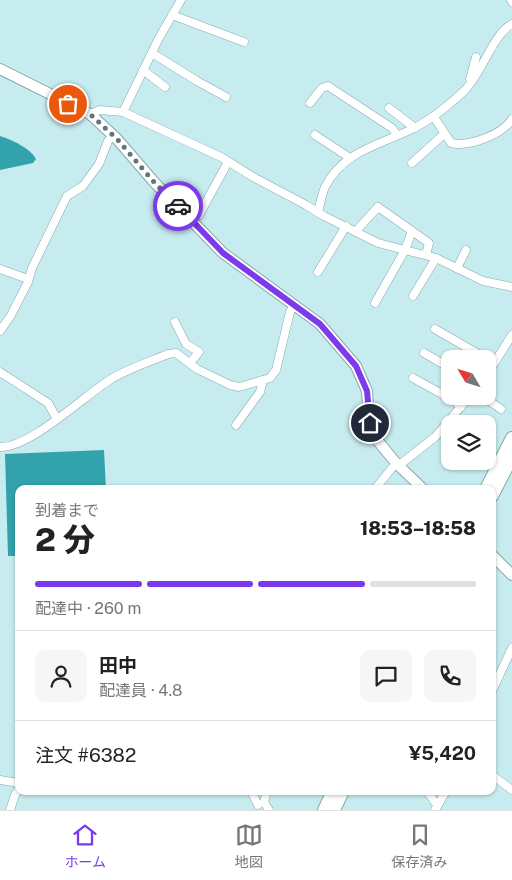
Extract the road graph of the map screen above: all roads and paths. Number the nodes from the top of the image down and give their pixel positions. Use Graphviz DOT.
graph roads {
  1 [pos="180,0"];
  2 [pos="172,15"];
  3 [pos="512,24"];
  4 [pos="244,42"];
  5 [pos="152,53"];
  6 [pos="476,57"];
  7 [pos="0,69"];
  8 [pos="143,70"];
  9 [pos="472,83"];
  10 [pos="166,87"];
  11 [pos="226,97"];
  12 [pos="310,103"];
  13 [pos="388,108"];
  14 [pos="124,112"];
  15 [pos="90,114"];
  16 [pos="434,117"];
  17 [pos="512,118"];
  18 [pos="415,128"];
  19 [pos="444,134"];
  20 [pos="113,135"];
  21 [pos="315,135"];
  22 [pos="397,135"];
  23 [pos="350,158"];
  24 [pos="228,162"];
  25 [pos="412,163"];
  26 [pos="318,212"];
  27 [pos="192,220"];
  28 [pos="346,226"];
  29 [pos="356,231"];
  30 [pos="412,231"];
  31 [pos="406,250"];
  32 [pos="466,250"];
  33 [pos="426,255"];
  34 [pos="436,258"];
  35 [pos="457,268"];
  36 [pos="0,269"];
  37 [pos="318,272"];
  38 [pos="28,279"];
  39 [pos="512,287"];
  40 [pos="413,296"];
  41 [pos="375,303"];
  42 [pos="294,304"];
  43 [pos="175,322"];
  44 [pos="435,329"];
  45 [pos="0,331"];
  46 [pos="512,335"];
  47 [pos="472,350"];
  48 [pos="424,353"];
  49 [pos="496,353"];
  50 [pos="190,363"];
  51 [pos="441,363"];
  52 [pos="0,372"];
  53 [pos="412,378"];
  54 [pos="263,380"];
  55 [pos="463,405"];
  56 [pos="494,405"];
  57 [pos="461,408"];
  58 [pos="500,409"];
  59 [pos="57,419"];
  60 [pos="236,424"];
  61 [pos="512,438"];
  62 [pos="0,447"];
  63 [pos="512,457"];
  64 [pos="396,463"];
  65 [pos="378,485"];
  66 [pos="419,485"];
  67 [pos="488,485"];
  68 [pos="496,488"];
  69 [pos="496,560"];
  70 [pos="512,575"];
  71 [pos="512,648"];
  72 [pos="496,675"];
  73 [pos="496,778"];
  74 [pos="0,780"];
  75 [pos="15,782"];
  76 [pos="512,790"];
  77 [pos="15,794"];
  78 [pos="265,795"];
  79 [pos="331,795"];
  80 [pos="341,795"];
  81 [pos="429,795"];
  82 [pos="444,795"];
  83 [pos="258,806"];
  84 [pos="436,808"];
  85 [pos="10,810"];
  86 [pos="269,810"];
  87 [pos="324,810"];
  88 [pos="334,810"];
  1 -- 2 [label="street"];
  2 -- 4 [label="street"];
  2 -- 5 [label="street"];
  3 -- 9 [label="street"];
  5 -- 8 [label="street"];
  5 -- 11 [label="street"];
  6 -- 9 [label="street"];
  7 -- 15 [label="main road"];
  8 -- 10 [label="street"];
  8 -- 14 [label="street"];
  9 -- 16 [label="street"];
  12 -- 22 [label="street"];
  13 -- 18 [label="street"];
  14 -- 15 [label="street"];
  14 -- 24 [label="street"];
  15 -- 20 [label="main road"];
  16 -- 18 [label="street"];
  16 -- 19 [label="street"];
  17 -- 19 [label="street"];
  18 -- 22 [label="street"];
  19 -- 25 [label="street"];
  20 -- 27 [label="main road"];
  20 -- 38 [label="street"];
  21 -- 23 [label="street"];
  22 -- 23 [label="street"];
  23 -- 26 [label="street"];
  24 -- 26 [label="street"];
  24 -- 27 [label="street"];
  26 -- 28 [label="street"];
  27 -- 42 [label="main road"];
  28 -- 29 [label="street"];
  28 -- 37 [label="street"];
  29 -- 30 [label="street"];
  29 -- 31 [label="street"];
  30 -- 31 [label="street"];
  30 -- 33 [label="street"];
  31 -- 33 [label="street"];
  31 -- 41 [label="street"];
  32 -- 35 [label="street"];
  33 -- 34 [label="street"];
  34 -- 35 [label="street"];
  34 -- 40 [label="street"];
  35 -- 39 [label="street"];
  36 -- 38 [label="street"];
  38 -- 45 [label="street"];
  42 -- 54 [label="street"];
  42 -- 64 [label="main road"];
  43 -- 50 [label="street"];
  44 -- 47 [label="street"];
  46 -- 49 [label="street"];
  48 -- 51 [label="street"];
  50 -- 54 [label="street"];
  50 -- 59 [label="street"];
  52 -- 59 [label="street"];
  53 -- 57 [label="street"];
  54 -- 60 [label="street"];
  55 -- 57 [label="street"];
  56 -- 58 [label="street"];
  57 -- 64 [label="street"];
  59 -- 62 [label="street"];
  61 -- 67 [label="highway"];
  63 -- 68 [label="highway"];
  64 -- 65 [label="street"];
  64 -- 66 [label="main road"];
  69 -- 70 [label="main road"];
  71 -- 72 [label="street"];
  73 -- 76 [label="street"];
  74 -- 75 [label="street"];
  77 -- 85 [label="street"];
  78 -- 83 [label="street"];
  79 -- 87 [label="highway"];
  80 -- 88 [label="highway"];
  81 -- 84 [label="street"];
  82 -- 84 [label="street"];
  83 -- 86 [label="street"];
}
